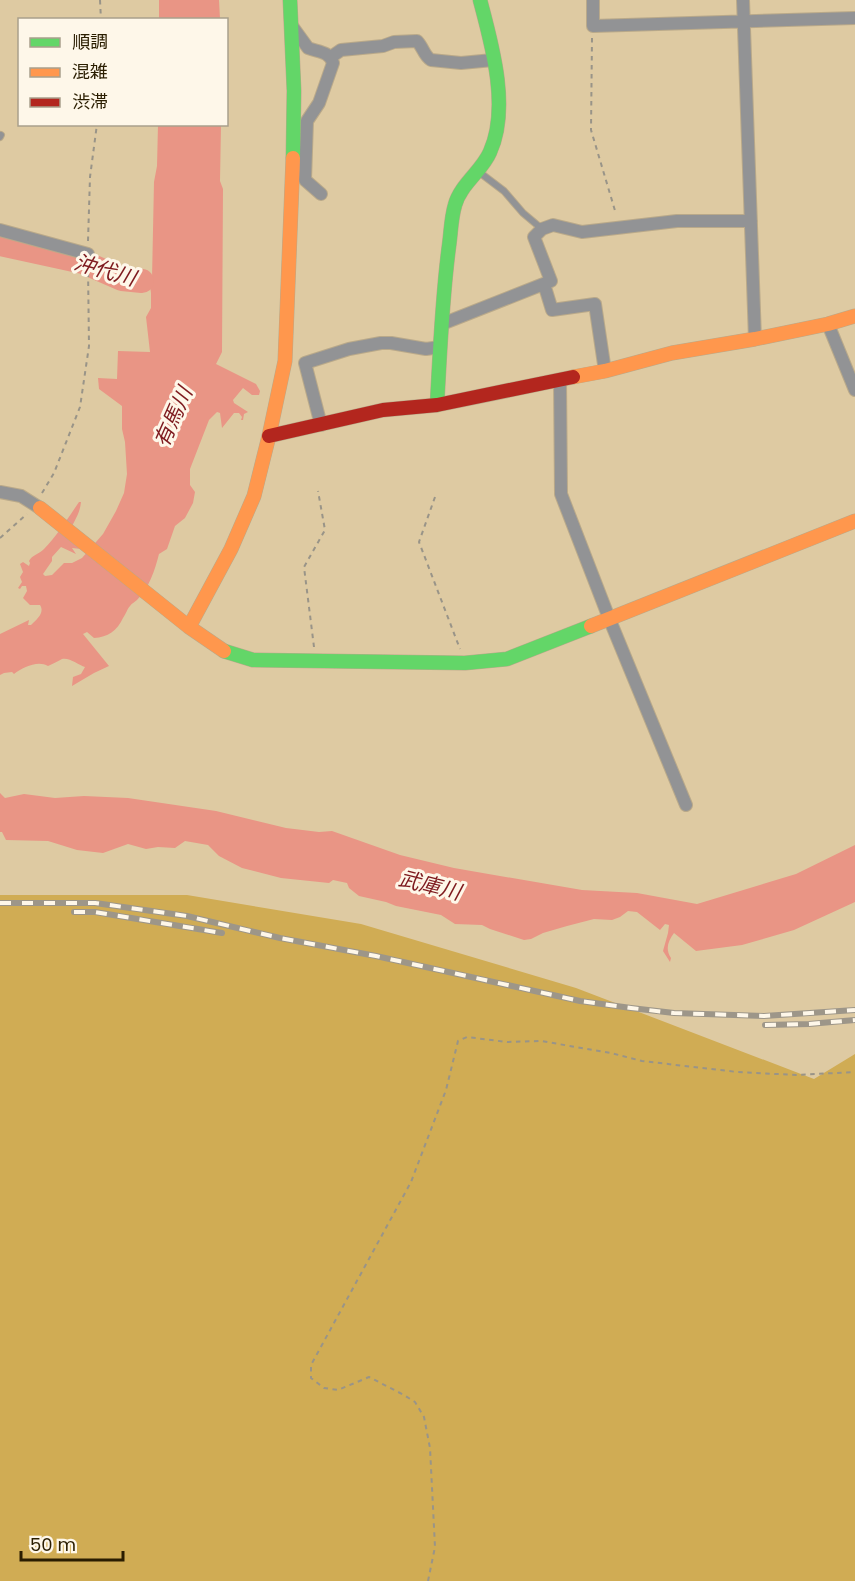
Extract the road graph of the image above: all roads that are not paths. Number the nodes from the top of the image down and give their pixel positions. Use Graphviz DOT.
graph roads {
  1 [pos="290,0"];
  2 [pos="480,0"];
  3 [pos="593,0"];
  4 [pos="743,0"];
  5 [pos="855,18"];
  6 [pos="743,22"];
  7 [pos="291,25"];
  8 [pos="331,57"];
  9 [pos="493,60"];
  10 [pos="479,171"];
  11 [pos="321,194"];
  12 [pos="751,222"];
  13 [pos="542,229"];
  14 [pos="0,230"];
  15 [pos="88,256"];
  16 [pos="544,284"];
  17 [pos="855,316"];
  18 [pos="442,324"];
  19 [pos="828,324"];
  20 [pos="755,339"];
  21 [pos="440,347"];
  22 [pos="605,371"];
  23 [pos="560,380"];
  24 [pos="855,390"];
  25 [pos="437,405"];
  26 [pos="321,425"];
  27 [pos="269,436"];
  28 [pos="0,492"];
  29 [pos="38,507"];
  30 [pos="855,521"];
  31 [pos="609,618"];
  32 [pos="184,623"];
  33 [pos="686,805"];
  1 -- 7 [label="street"];
  2 -- 9 [label="street"];
  3 -- 6 [label="street"];
  4 -- 6 [label="street"];
  5 -- 6 [label="street"];
  6 -- 12 [label="street"];
  7 -- 8 [label="street"];
  7 -- 27 [label="street"];
  8 -- 9 [label="street"];
  8 -- 11 [label="street"];
  9 -- 10 [label="street"];
  10 -- 13 [label="lane"];
  10 -- 18 [label="street"];
  12 -- 13 [label="street"];
  12 -- 20 [label="street"];
  13 -- 16 [label="street"];
  14 -- 15 [label="street"];
  16 -- 18 [label="street"];
  16 -- 22 [label="street"];
  17 -- 19 [label="street"];
  18 -- 21 [label="street"];
  19 -- 20 [label="street"];
  19 -- 24 [label="street"];
  20 -- 22 [label="street"];
  21 -- 25 [label="street"];
  21 -- 26 [label="street"];
  22 -- 23 [label="street"];
  23 -- 25 [label="street"];
  23 -- 31 [label="street"];
  25 -- 26 [label="street"];
  26 -- 27 [label="street"];
  27 -- 32 [label="street"];
  28 -- 29 [label="street"];
  29 -- 32 [label="street"];
  30 -- 31 [label="street"];
  31 -- 32 [label="street"];
  31 -- 33 [label="street"];
}
